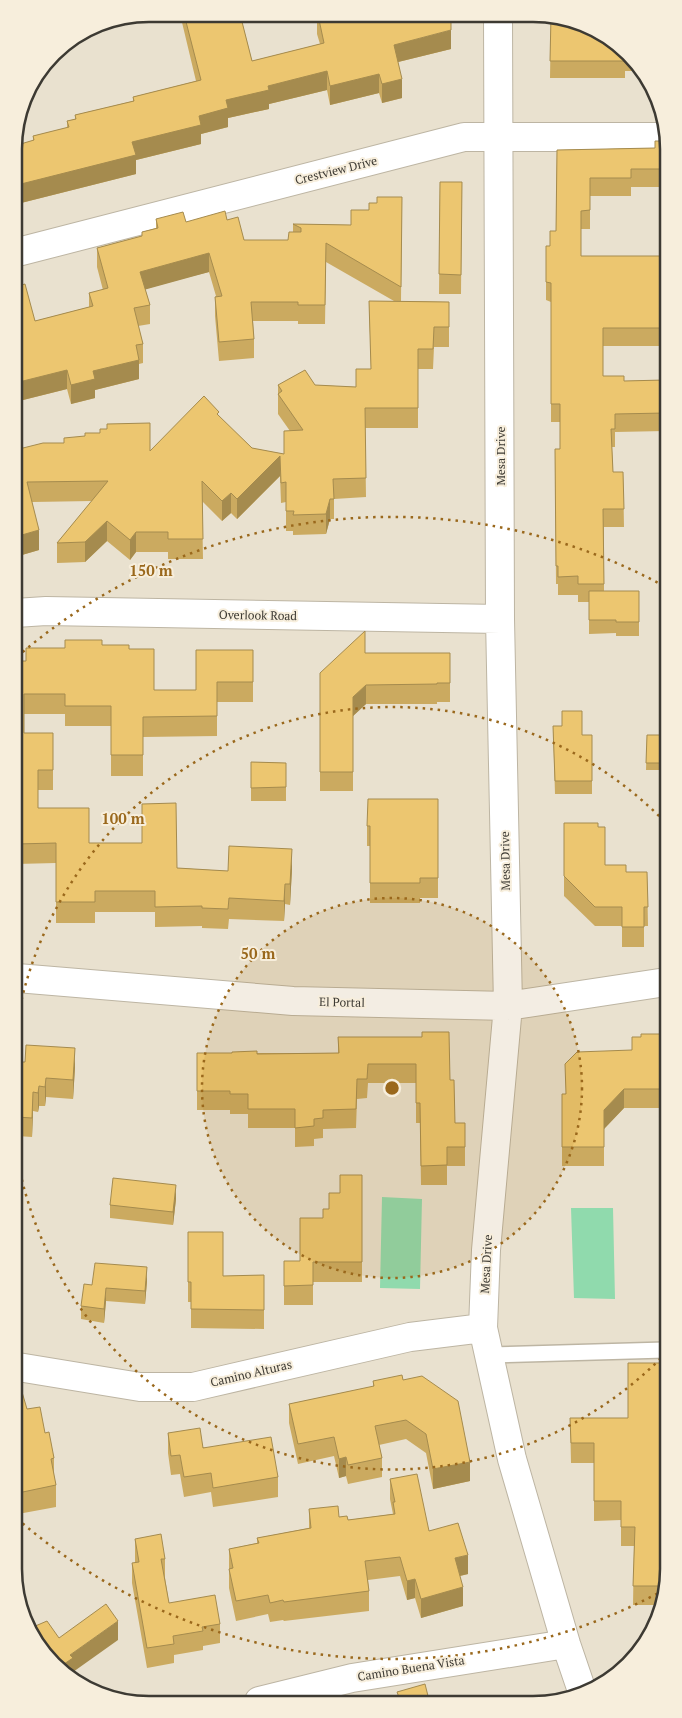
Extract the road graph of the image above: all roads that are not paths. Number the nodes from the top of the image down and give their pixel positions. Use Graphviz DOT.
graph roads {
  1 [pos="498,22"];
  2 [pos="499,136"];
  3 [pos="658,137"];
  4 [pos="23,250"];
  5 [pos="23,613"];
  6 [pos="500,620"];
  7 [pos="22,979"];
  8 [pos="659,983"];
  9 [pos="508,1006"];
  10 [pos="483,1328"];
  11 [pos="659,1350"];
  12 [pos="489,1355"];
  13 [pos="22,1368"];
  14 [pos="566,1644"];
  15 [pos="580,1686"];
  16 [pos="278,1696"];
  1 -- 2 [label="street, Mesa Drive"];
  2 -- 3 [label="street, Crestview Drive"];
  2 -- 4 [label="street, Crestview Drive"];
  2 -- 6 [label="street, Mesa Drive"];
  5 -- 6 [label="street, Overlook Road"];
  6 -- 9 [label="street, Mesa Drive"];
  7 -- 9 [label="street, El Portal"];
  8 -- 9 [label="street, El Portal"];
  9 -- 10 [label="street, Mesa Drive"];
  10 -- 12 [label="street, Mesa Drive"];
  10 -- 13 [label="street, Camino Alturas"];
  11 -- 12 [label="lane"];
  12 -- 14 [label="street, Mesa Drive"];
  14 -- 15 [label="street, Mesa Drive"];
  14 -- 16 [label="street, Camino Buena Vista"];
}
